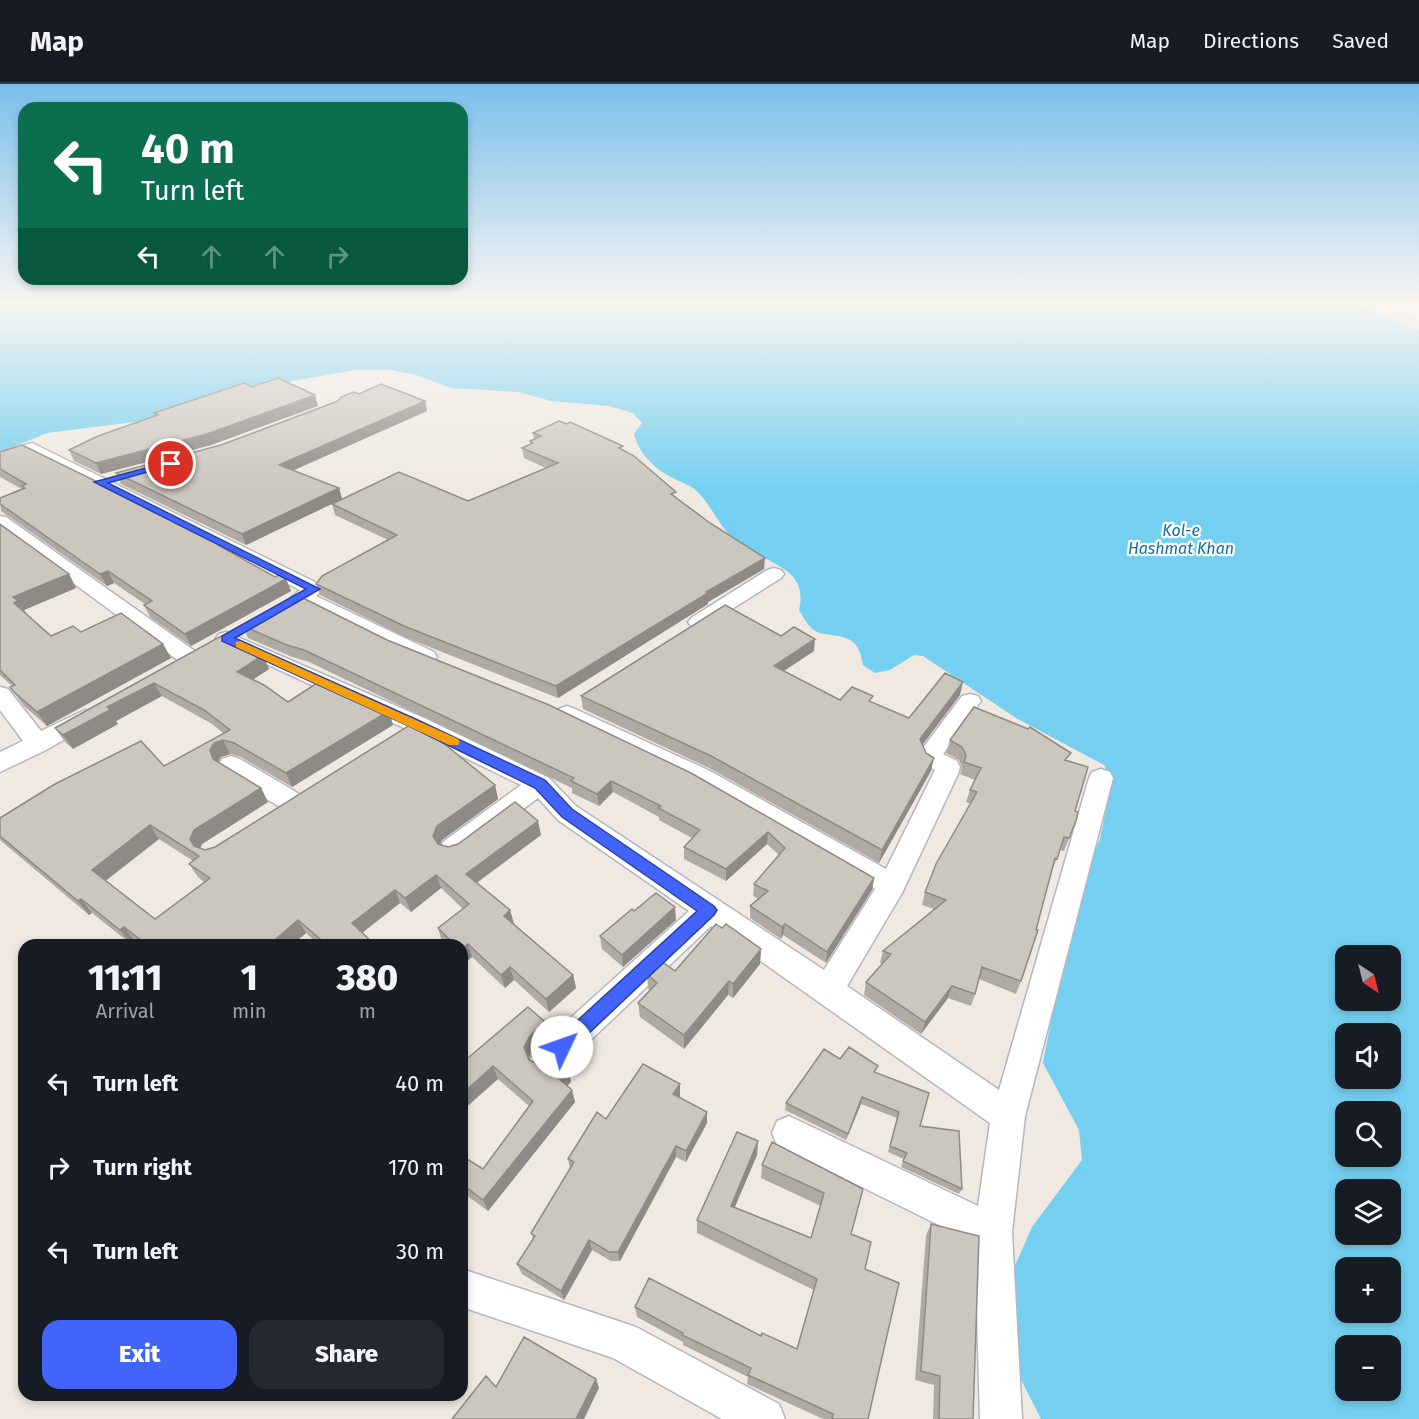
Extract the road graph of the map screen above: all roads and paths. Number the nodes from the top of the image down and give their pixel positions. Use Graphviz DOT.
graph roads {
  1 [pos="0,457"];
  2 [pos="0,521"];
  3 [pos="774,574"];
  4 [pos="676,636"];
  5 [pos="191,659"];
  6 [pos="451,667"];
  7 [pos="171,670"];
  8 [pos="0,694"];
  9 [pos="970,701"];
  10 [pos="562,705"];
  11 [pos="99,710"];
  12 [pos="38,744"];
  13 [pos="0,763"];
  14 [pos="231,765"];
  15 [pos="1101,778"];
  16 [pos="540,784"];
  17 [pos="292,802"];
  18 [pos="452,849"];
  19 [pos="892,885"];
  20 [pos="709,910"];
  21 [pos="828,990"];
  22 [pos="546,1061"];
  23 [pos="1008,1116"];
  24 [pos="789,1133"];
  25 [pos="993,1232"];
  26 [pos="468,1290"];
  27 [pos="764,1419"];
  28 [pos="1001,1419"];
  1 -- 6 [label="street"];
  2 -- 5 [label="street"];
  3 -- 4 [label="street"];
  5 -- 7 [label="street"];
  5 -- 16 [label="street"];
  8 -- 12 [label="street"];
  9 -- 19 [label="street"];
  10 -- 19 [label="street"];
  11 -- 12 [label="street"];
  12 -- 13 [label="street"];
  14 -- 17 [label="street"];
  15 -- 23 [label="street"];
  16 -- 18 [label="street"];
  16 -- 20 [label="street"];
  19 -- 21 [label="street"];
  20 -- 21 [label="street"];
  20 -- 22 [label="street"];
  21 -- 23 [label="street"];
  23 -- 25 [label="street"];
  24 -- 25 [label="street"];
  25 -- 28 [label="street"];
  26 -- 27 [label="street"];
}
